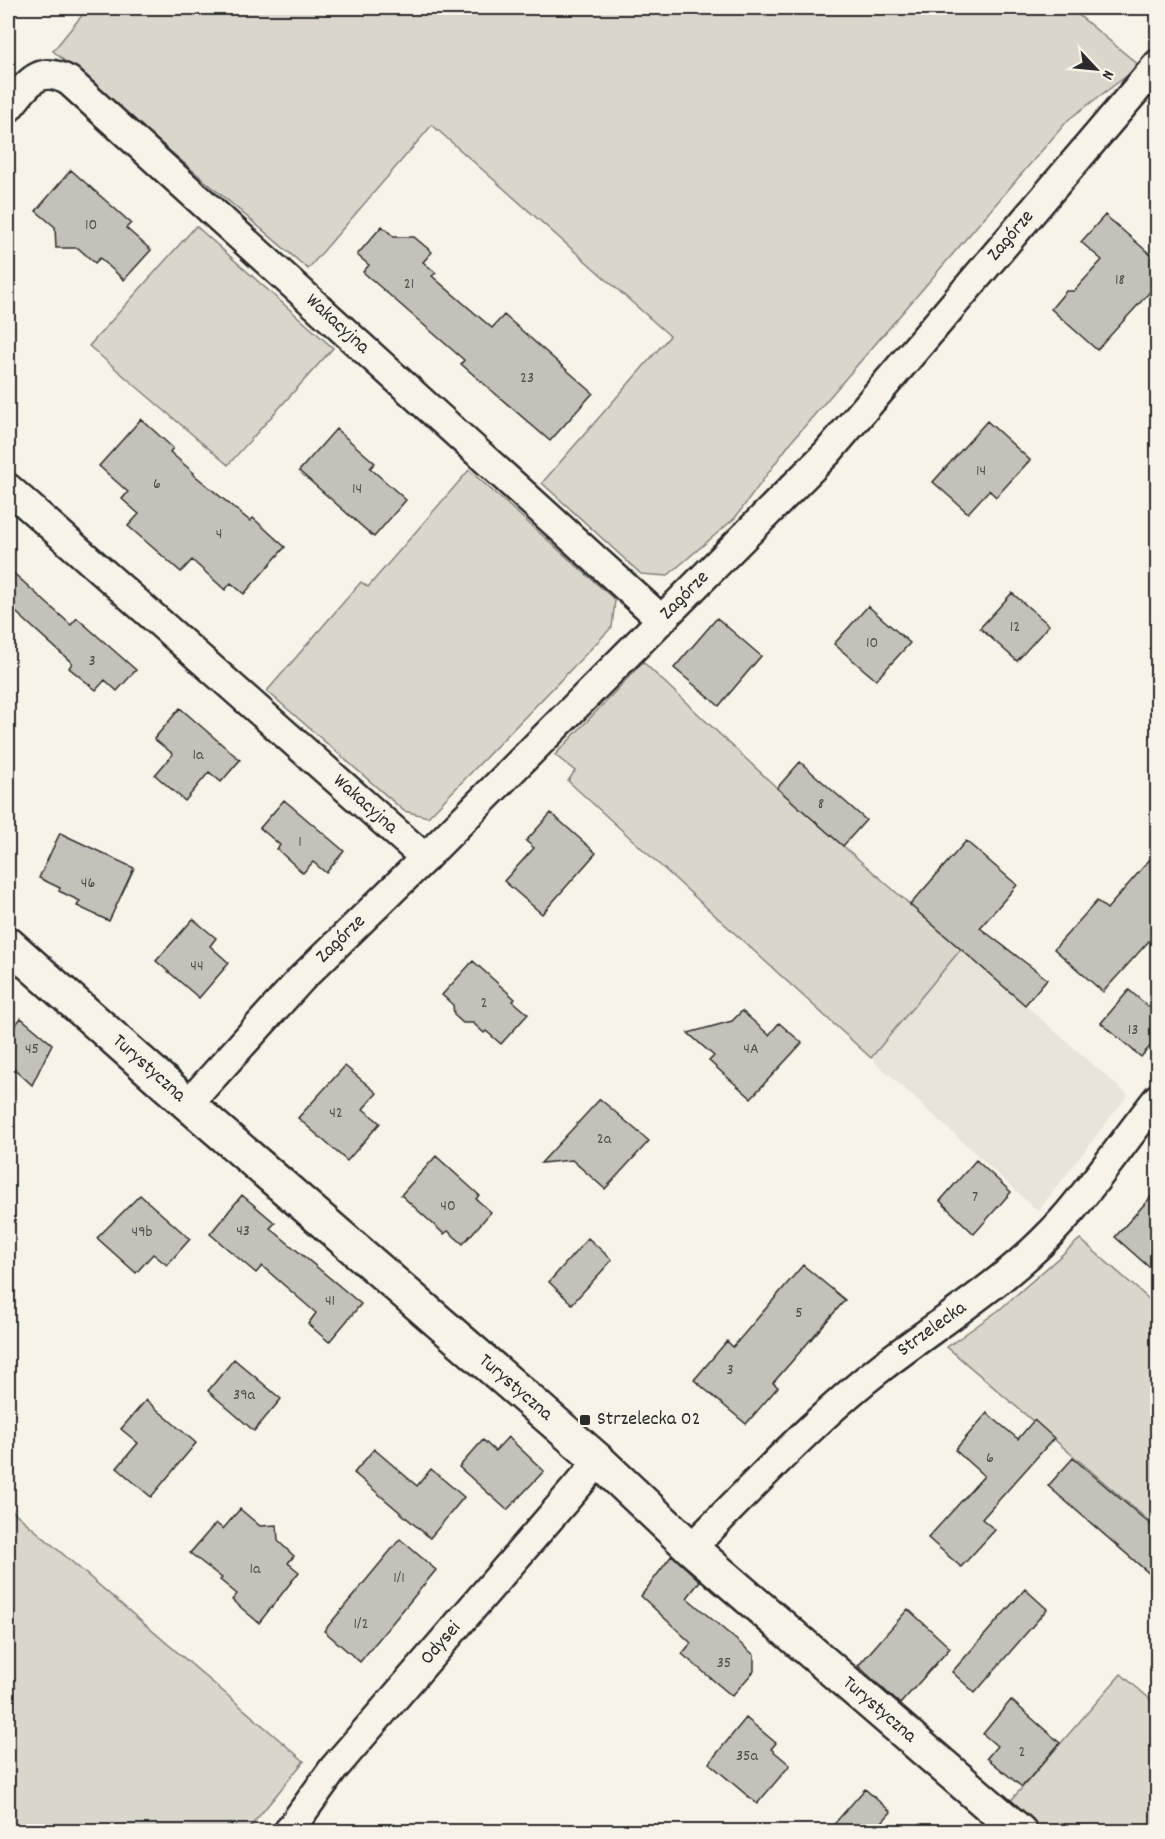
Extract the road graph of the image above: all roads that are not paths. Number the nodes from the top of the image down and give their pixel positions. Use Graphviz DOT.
graph roads {
  1 [pos="1158,64"];
  2 [pos="8,108"];
  3 [pos="8,488"];
  4 [pos="662,620"];
  5 [pos="425,858"];
  6 [pos="8,944"];
  7 [pos="1158,1098"];
  8 [pos="188,1104"];
  9 [pos="599,1461"];
  10 [pos="691,1548"];
  11 [pos="288,1832"];
  12 [pos="1020,1832"];
  1 -- 4 [label="street, Zagórze"];
  2 -- 4 [label="street, Wakacyjna"];
  3 -- 5 [label="street, Wakacyjna"];
  4 -- 5 [label="street, Zagórze"];
  5 -- 8 [label="street, Zagórze"];
  6 -- 8 [label="street, Turystyczna"];
  7 -- 10 [label="street, Strzelecka"];
  8 -- 9 [label="street, Turystyczna"];
  9 -- 10 [label="street, Turystyczna"];
  9 -- 11 [label="street, Odysei"];
  10 -- 12 [label="street, Turystyczna"];
}
